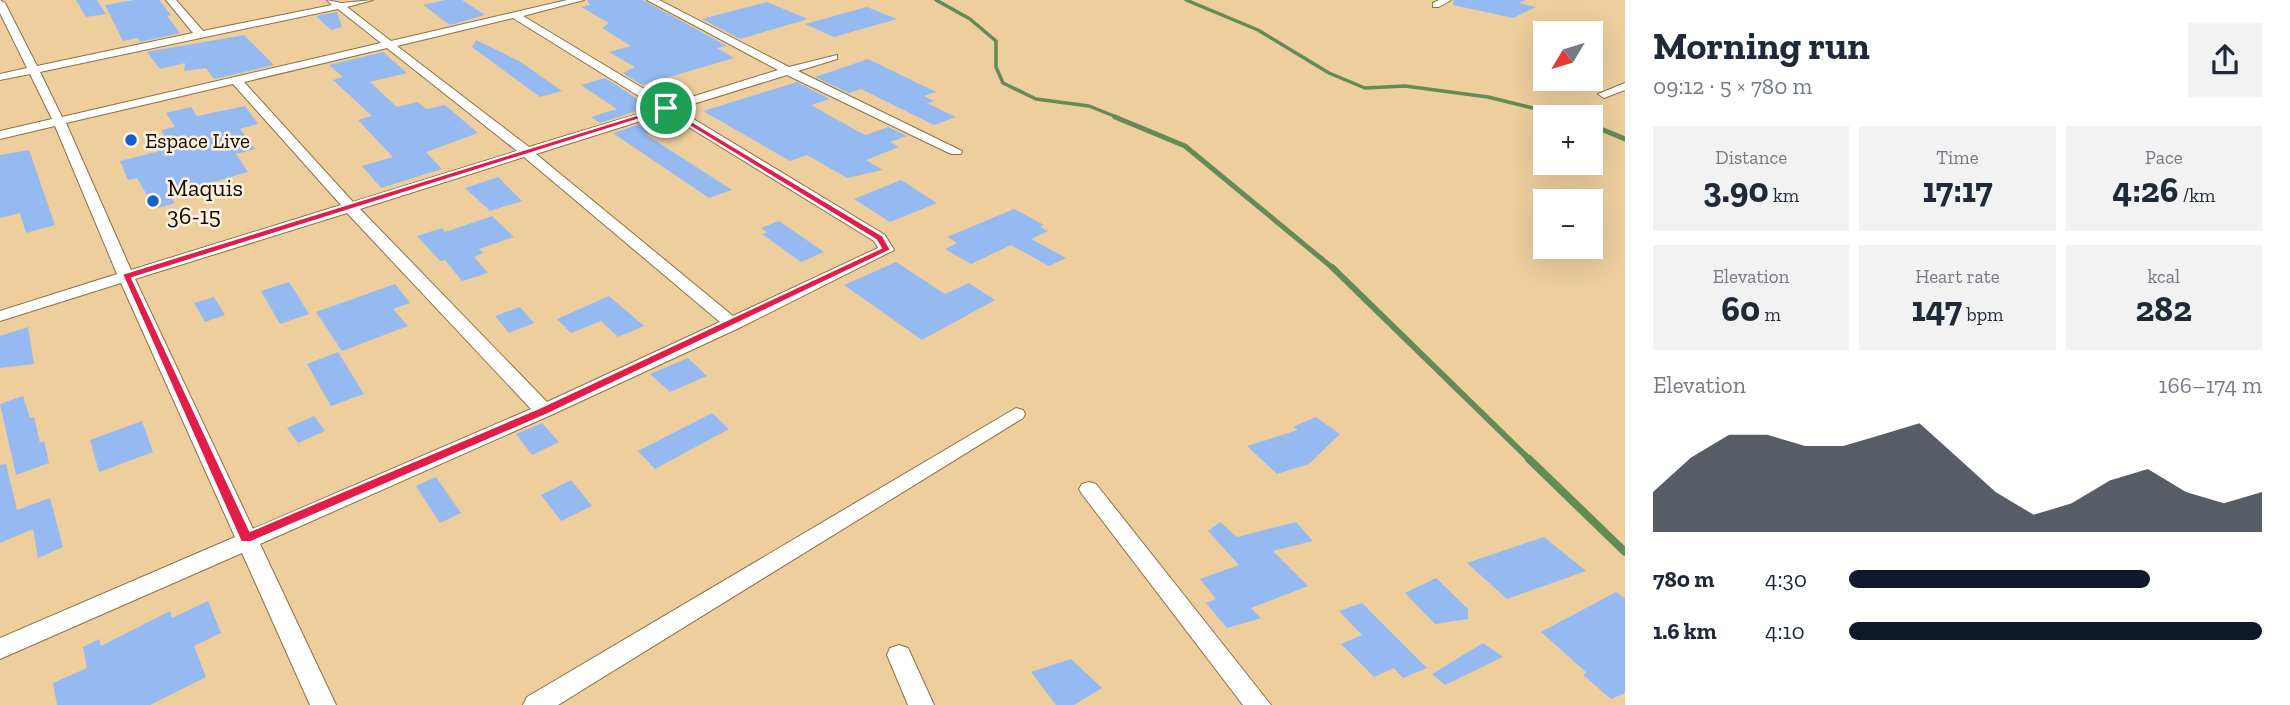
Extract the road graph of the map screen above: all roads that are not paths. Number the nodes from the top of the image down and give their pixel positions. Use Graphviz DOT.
graph roads {
  1 [pos="171,0"];
  2 [pos="368,0"];
  3 [pos="579,0"];
  4 [pos="652,0"];
  5 [pos="1446,0"];
  6 [pos="0,3"];
  7 [pos="336,3"];
  8 [pos="1436,5"];
  9 [pos="514,15"];
  10 [pos="201,36"];
  11 [pos="391,44"];
  12 [pos="833,57"];
  13 [pos="31,70"];
  14 [pos="788,71"];
  15 [pos="0,77"];
  16 [pos="235,79"];
  17 [pos="1625,86"];
  18 [pos="1604,94"];
  19 [pos="666,108"];
  20 [pos="59,122"];
  21 [pos="0,135"];
  22 [pos="524,151"];
  23 [pos="956,151"];
  24 [pos="348,205"];
  25 [pos="126,276"];
  26 [pos="0,316"];
  27 [pos="733,324"];
  28 [pos="544,411"];
  29 [pos="1016,414"];
  30 [pos="1089,489"];
  31 [pos="246,539"];
  32 [pos="0,649"];
  33 [pos="898,655"];
  34 [pos="323,705"];
  35 [pos="536,705"];
  36 [pos="921,705"];
  37 [pos="1258,705"];
  1 -- 10 [label="street"];
  2 -- 7 [label="street"];
  3 -- 9 [label="street"];
  4 -- 14 [label="street"];
  5 -- 8 [label="street"];
  6 -- 13 [label="street"];
  7 -- 10 [label="street"];
  7 -- 11 [label="street"];
  9 -- 11 [label="street"];
  9 -- 19 [label="street"];
  10 -- 13 [label="street"];
  11 -- 16 [label="street"];
  11 -- 22 [label="street"];
  12 -- 14 [label="street"];
  13 -- 15 [label="street"];
  13 -- 20 [label="street"];
  14 -- 19 [label="street"];
  14 -- 23 [label="street"];
  16 -- 20 [label="street"];
  16 -- 24 [label="street"];
  17 -- 18 [label="street"];
  19 -- 22 [label="street"];
  19 -- 27 [label="street"];
  20 -- 21 [label="street"];
  20 -- 25 [label="street"];
  22 -- 24 [label="street"];
  22 -- 27 [label="street"];
  24 -- 25 [label="street"];
  24 -- 28 [label="street"];
  25 -- 26 [label="street"];
  25 -- 31 [label="street"];
  27 -- 28 [label="street"];
  28 -- 31 [label="street"];
  29 -- 35 [label="street"];
  30 -- 37 [label="street"];
  31 -- 32 [label="street"];
  31 -- 34 [label="street"];
  33 -- 36 [label="street"];
}
